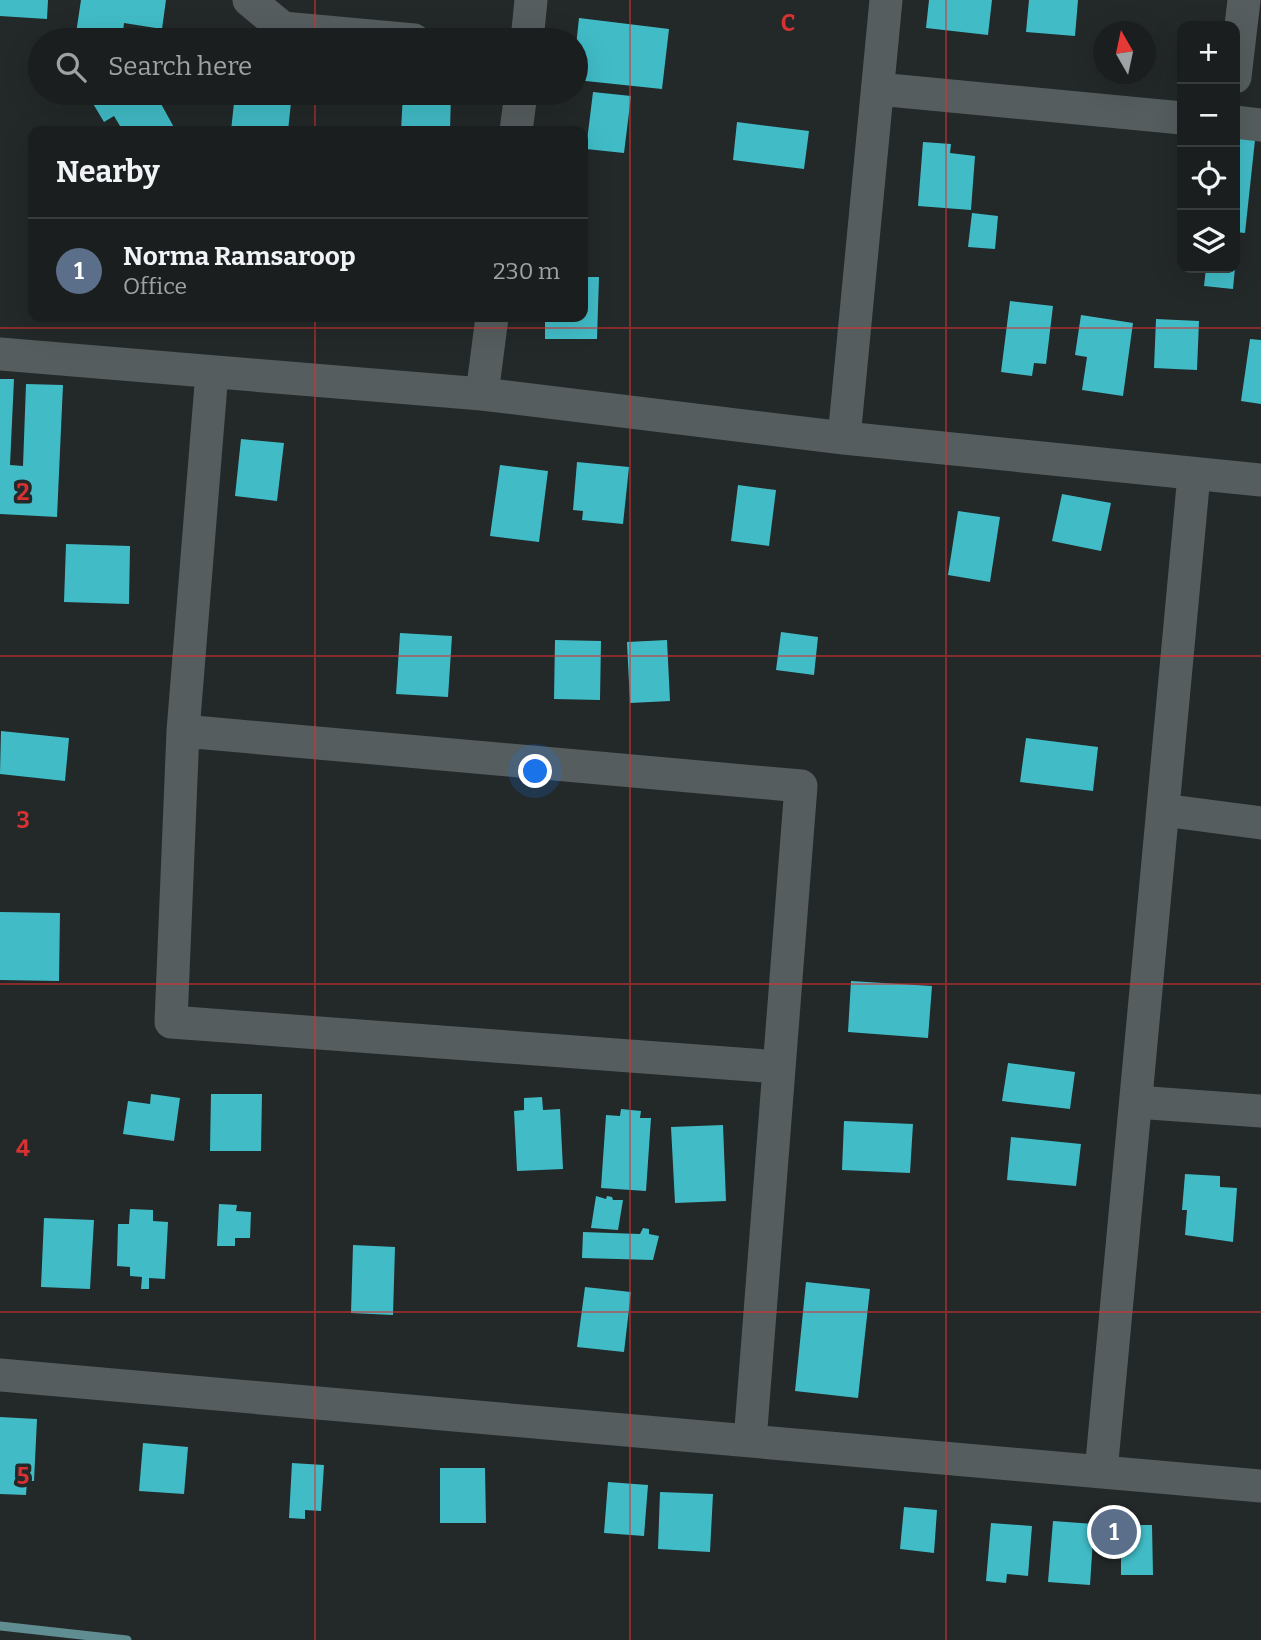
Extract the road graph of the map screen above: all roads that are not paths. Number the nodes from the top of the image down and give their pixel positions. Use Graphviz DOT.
graph roads {
  1 [pos="249,0"];
  2 [pos="531,0"];
  3 [pos="887,0"];
  4 [pos="1244,0"];
  5 [pos="284,28"];
  6 [pos="528,28"];
  7 [pos="1240,34"];
  8 [pos="878,89"];
  9 [pos="519,105"];
  10 [pos="1177,118"];
  11 [pos="1240,123"];
  12 [pos="1261,125"];
  13 [pos="517,126"];
  14 [pos="491,322"];
  15 [pos="0,354"];
  16 [pos="212,372"];
  17 [pos="482,394"];
  18 [pos="844,438"];
  19 [pos="1194,475"];
  20 [pos="1261,481"];
  21 [pos="183,731"];
  22 [pos="1163,810"];
  23 [pos="1261,823"];
  24 [pos="779,1066"];
  25 [pos="1136,1102"];
  26 [pos="1261,1111"];
  27 [pos="0,1375"];
  28 [pos="750,1441"];
  29 [pos="1101,1472"];
  30 [pos="1261,1486"];
  1 -- 5 [label="street"];
  2 -- 6 [label="street"];
  3 -- 8 [label="street"];
  4 -- 7 [label="street"];
  8 -- 10 [label="street"];
  8 -- 18 [label="street"];
  9 -- 13 [label="street"];
  11 -- 12 [label="street"];
  14 -- 17 [label="street"];
  15 -- 16 [label="street"];
  16 -- 17 [label="street"];
  16 -- 21 [label="street"];
  17 -- 18 [label="street"];
  18 -- 19 [label="street"];
  19 -- 20 [label="street"];
  19 -- 22 [label="street"];
  21 -- 24 [label="street"];
  21 -- 24 [label="street"];
  22 -- 23 [label="street"];
  22 -- 25 [label="street"];
  24 -- 28 [label="street"];
  25 -- 26 [label="street"];
  25 -- 29 [label="street"];
  27 -- 28 [label="street"];
  28 -- 29 [label="street"];
  29 -- 30 [label="street"];
}
